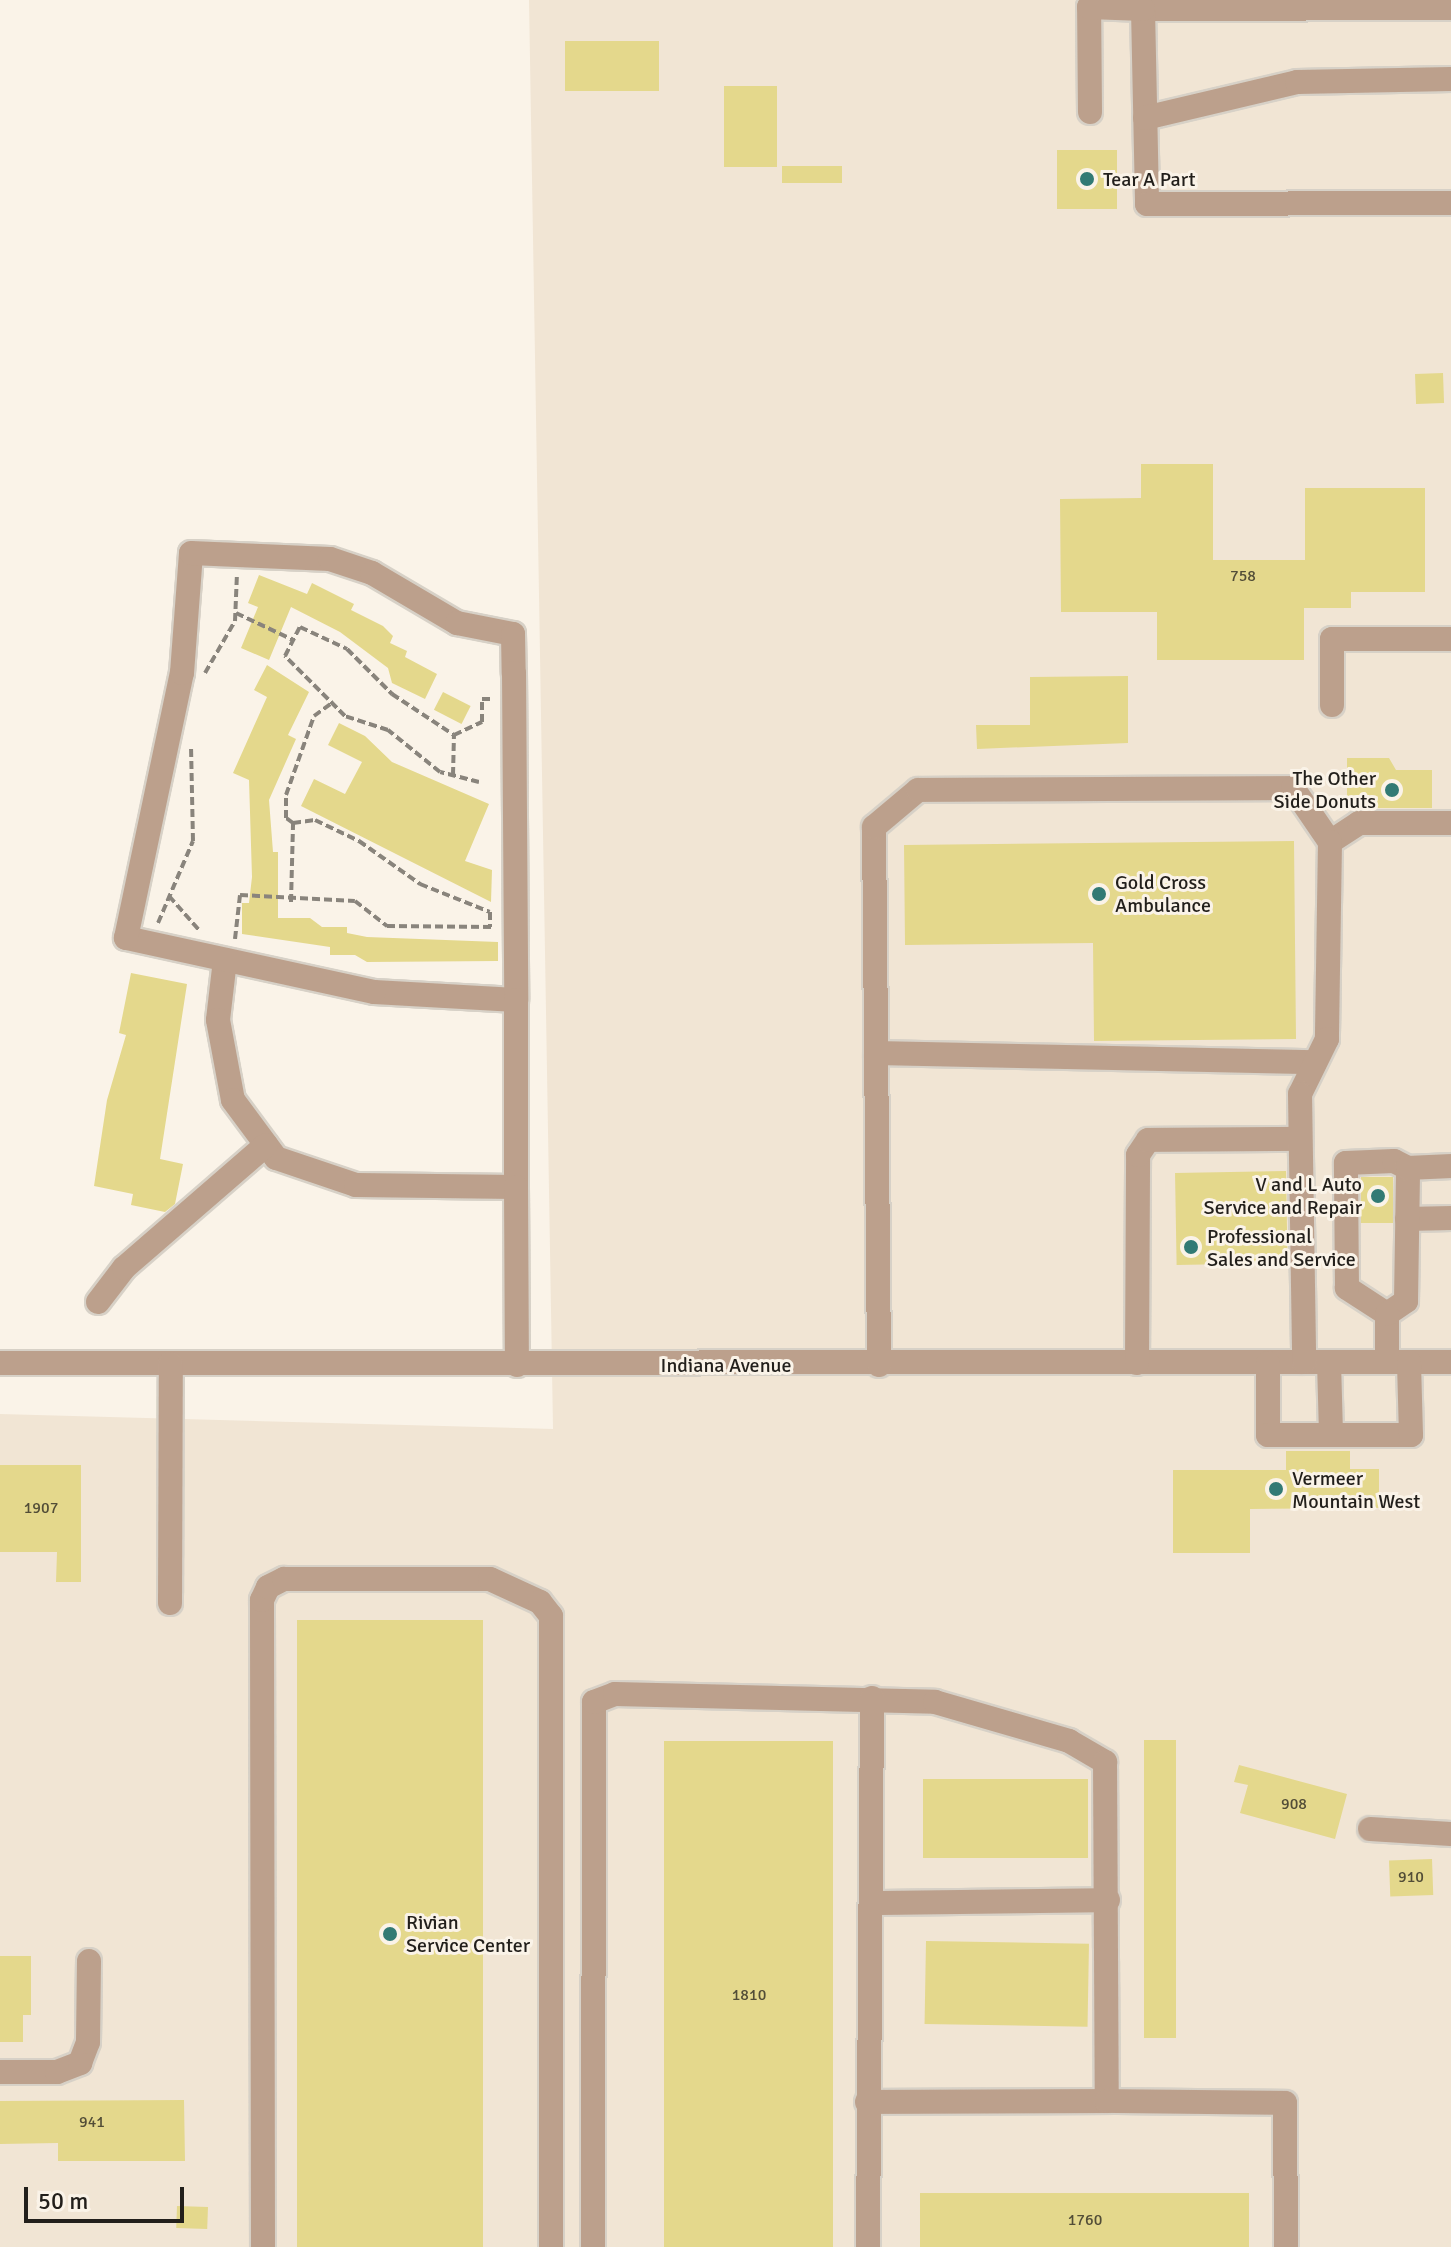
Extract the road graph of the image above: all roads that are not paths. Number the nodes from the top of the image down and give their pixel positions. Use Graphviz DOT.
graph roads {
  1 [pos="1451,8"];
  2 [pos="1143,9"];
  3 [pos="1451,79"];
  4 [pos="1090,112"];
  5 [pos="1145,118"];
  6 [pos="1451,203"];
  7 [pos="1451,639"];
  8 [pos="1332,705"];
  9 [pos="1451,823"];
  10 [pos="1330,842"];
  11 [pos="223,951"];
  12 [pos="516,1000"];
  13 [pos="876,1053"];
  14 [pos="1315,1062"];
  15 [pos="1300,1139"];
  16 [pos="266,1145"];
  17 [pos="1451,1166"];
  18 [pos="1408,1168"];
  19 [pos="516,1187"];
  20 [pos="1451,1218"];
  21 [pos="1407,1219"];
  22 [pos="98,1302"];
  23 [pos="1387,1314"];
  24 [pos="1316,1362"];
  25 [pos="1398,1362"];
  26 [pos="1451,1362"];
  27 [pos="0,1363"];
  28 [pos="1137,1363"];
  29 [pos="1268,1363"];
  30 [pos="171,1364"];
  31 [pos="517,1365"];
  32 [pos="879,1365"];
  33 [pos="1331,1435"];
  34 [pos="170,1603"];
  35 [pos="872,1698"];
  36 [pos="1370,1829"];
  37 [pos="1451,1834"];
  38 [pos="1108,1900"];
  39 [pos="872,1903"];
  40 [pos="89,1961"];
  41 [pos="0,2072"];
  42 [pos="1107,2101"];
  43 [pos="867,2102"];
  44 [pos="263,2247"];
  45 [pos="551,2247"];
  46 [pos="593,2247"];
  47 [pos="868,2247"];
  48 [pos="1286,2247"];
  1 -- 2 [label="street"];
  2 -- 4 [label="street"];
  2 -- 5 [label="street"];
  3 -- 5 [label="street"];
  5 -- 6 [label="street"];
  7 -- 8 [label="street"];
  9 -- 10 [label="street"];
  10 -- 13 [label="street"];
  10 -- 14 [label="street"];
  11 -- 12 [label="street"];
  11 -- 12 [label="street"];
  11 -- 16 [label="street"];
  12 -- 19 [label="street"];
  13 -- 14 [label="street"];
  13 -- 32 [label="street"];
  14 -- 15 [label="street"];
  15 -- 24 [label="street"];
  15 -- 28 [label="street"];
  16 -- 19 [label="street"];
  16 -- 22 [label="street"];
  17 -- 18 [label="street"];
  18 -- 21 [label="street"];
  18 -- 23 [label="street"];
  19 -- 31 [label="street"];
  20 -- 21 [label="street"];
  21 -- 23 [label="street"];
  23 -- 25 [label="street"];
  24 -- 25 [label="street, Indiana Avenue"];
  24 -- 29 [label="street, Indiana Avenue"];
  24 -- 33 [label="street"];
  25 -- 26 [label="street, Indiana Avenue"];
  25 -- 33 [label="street"];
  27 -- 30 [label="street, Indiana Avenue"];
  28 -- 29 [label="street, Indiana Avenue"];
  28 -- 32 [label="street, Indiana Avenue"];
  29 -- 33 [label="street"];
  30 -- 31 [label="street, Indiana Avenue"];
  30 -- 34 [label="street"];
  31 -- 32 [label="street, Indiana Avenue"];
  35 -- 38 [label="street"];
  35 -- 39 [label="street"];
  35 -- 46 [label="street"];
  36 -- 37 [label="street"];
  38 -- 39 [label="street"];
  38 -- 42 [label="street"];
  39 -- 43 [label="street"];
  40 -- 41 [label="street"];
  42 -- 43 [label="street"];
  42 -- 48 [label="street"];
  43 -- 47 [label="street"];
  44 -- 45 [label="street"];
}
